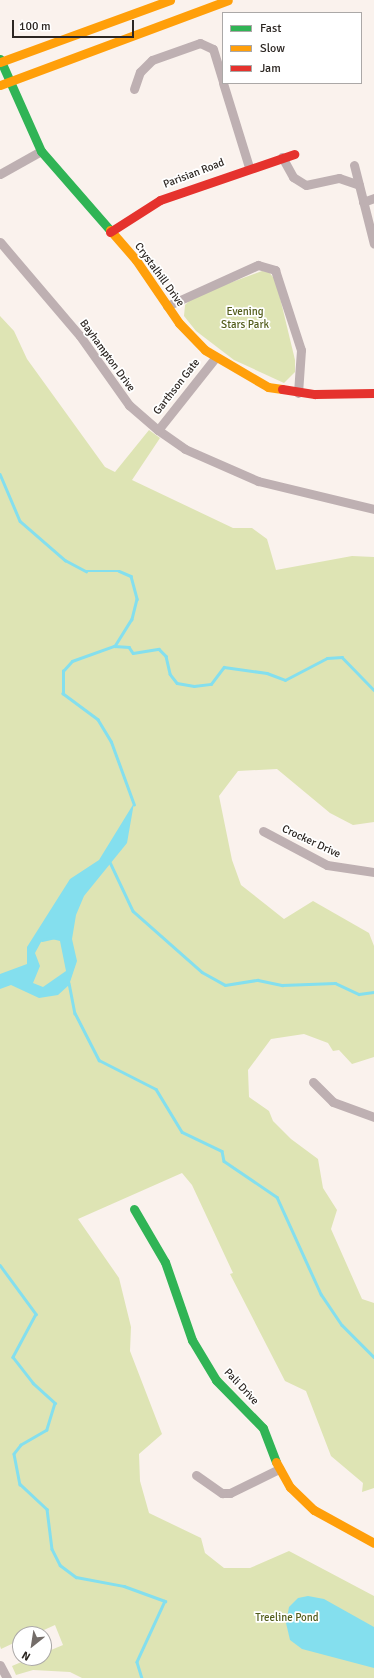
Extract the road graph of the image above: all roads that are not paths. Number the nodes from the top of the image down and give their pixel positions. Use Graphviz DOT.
graph roads {
  1 [pos="170,0"];
  2 [pos="228,0"];
  3 [pos="0,61"];
  4 [pos="222,80"];
  5 [pos="4,84"];
  6 [pos="223,84"];
  7 [pos="134,89"];
  8 [pos="41,151"];
  9 [pos="294,154"];
  10 [pos="282,157"];
  11 [pos="354,165"];
  12 [pos="249,167"];
  13 [pos="0,174"];
  14 [pos="359,185"];
  15 [pos="374,198"];
  16 [pos="363,202"];
  17 [pos="110,232"];
  18 [pos="0,242"];
  19 [pos="374,244"];
  20 [pos="167,306"];
  21 [pos="215,358"];
  22 [pos="298,393"];
  23 [pos="374,393"];
  24 [pos="158,430"];
  25 [pos="374,509"];
  26 [pos="263,831"];
  27 [pos="374,872"];
  28 [pos="314,1082"];
  29 [pos="374,1117"];
  30 [pos="134,1209"];
  31 [pos="279,1470"];
  32 [pos="196,1476"];
  33 [pos="374,1543"];
  34 [pos="0,1665"];
  35 [pos="7,1678"];
  1 -- 3 [label="street"];
  2 -- 5 [label="street"];
  3 -- 5 [label="street, Crystalhill Drive"];
  4 -- 7 [label="street"];
  5 -- 8 [label="street, Crystalhill Drive"];
  6 -- 12 [label="street"];
  8 -- 13 [label="street"];
  8 -- 17 [label="street, Crystalhill Drive"];
  9 -- 10 [label="street, Parisian Road"];
  10 -- 12 [label="street, Parisian Road"];
  10 -- 14 [label="street"];
  11 -- 14 [label="street"];
  12 -- 17 [label="street, Parisian Road"];
  14 -- 16 [label="street"];
  15 -- 16 [label="street"];
  16 -- 19 [label="street"];
  17 -- 20 [label="street, Crystalhill Drive"];
  18 -- 24 [label="street, Bayhampton Drive"];
  20 -- 21 [label="street, Crystalhill Drive"];
  20 -- 22 [label="street"];
  21 -- 22 [label="street, Crystalhill Drive"];
  21 -- 24 [label="street, Garthson Gate"];
  22 -- 23 [label="street, Crystalhill Drive"];
  24 -- 25 [label="street, Bayhampton Drive"];
  26 -- 27 [label="street, Crocker Drive"];
  28 -- 29 [label="street"];
  30 -- 31 [label="street, Pali Drive"];
  31 -- 32 [label="street"];
  31 -- 33 [label="street, Pali Drive"];
  34 -- 35 [label="street"];
}
